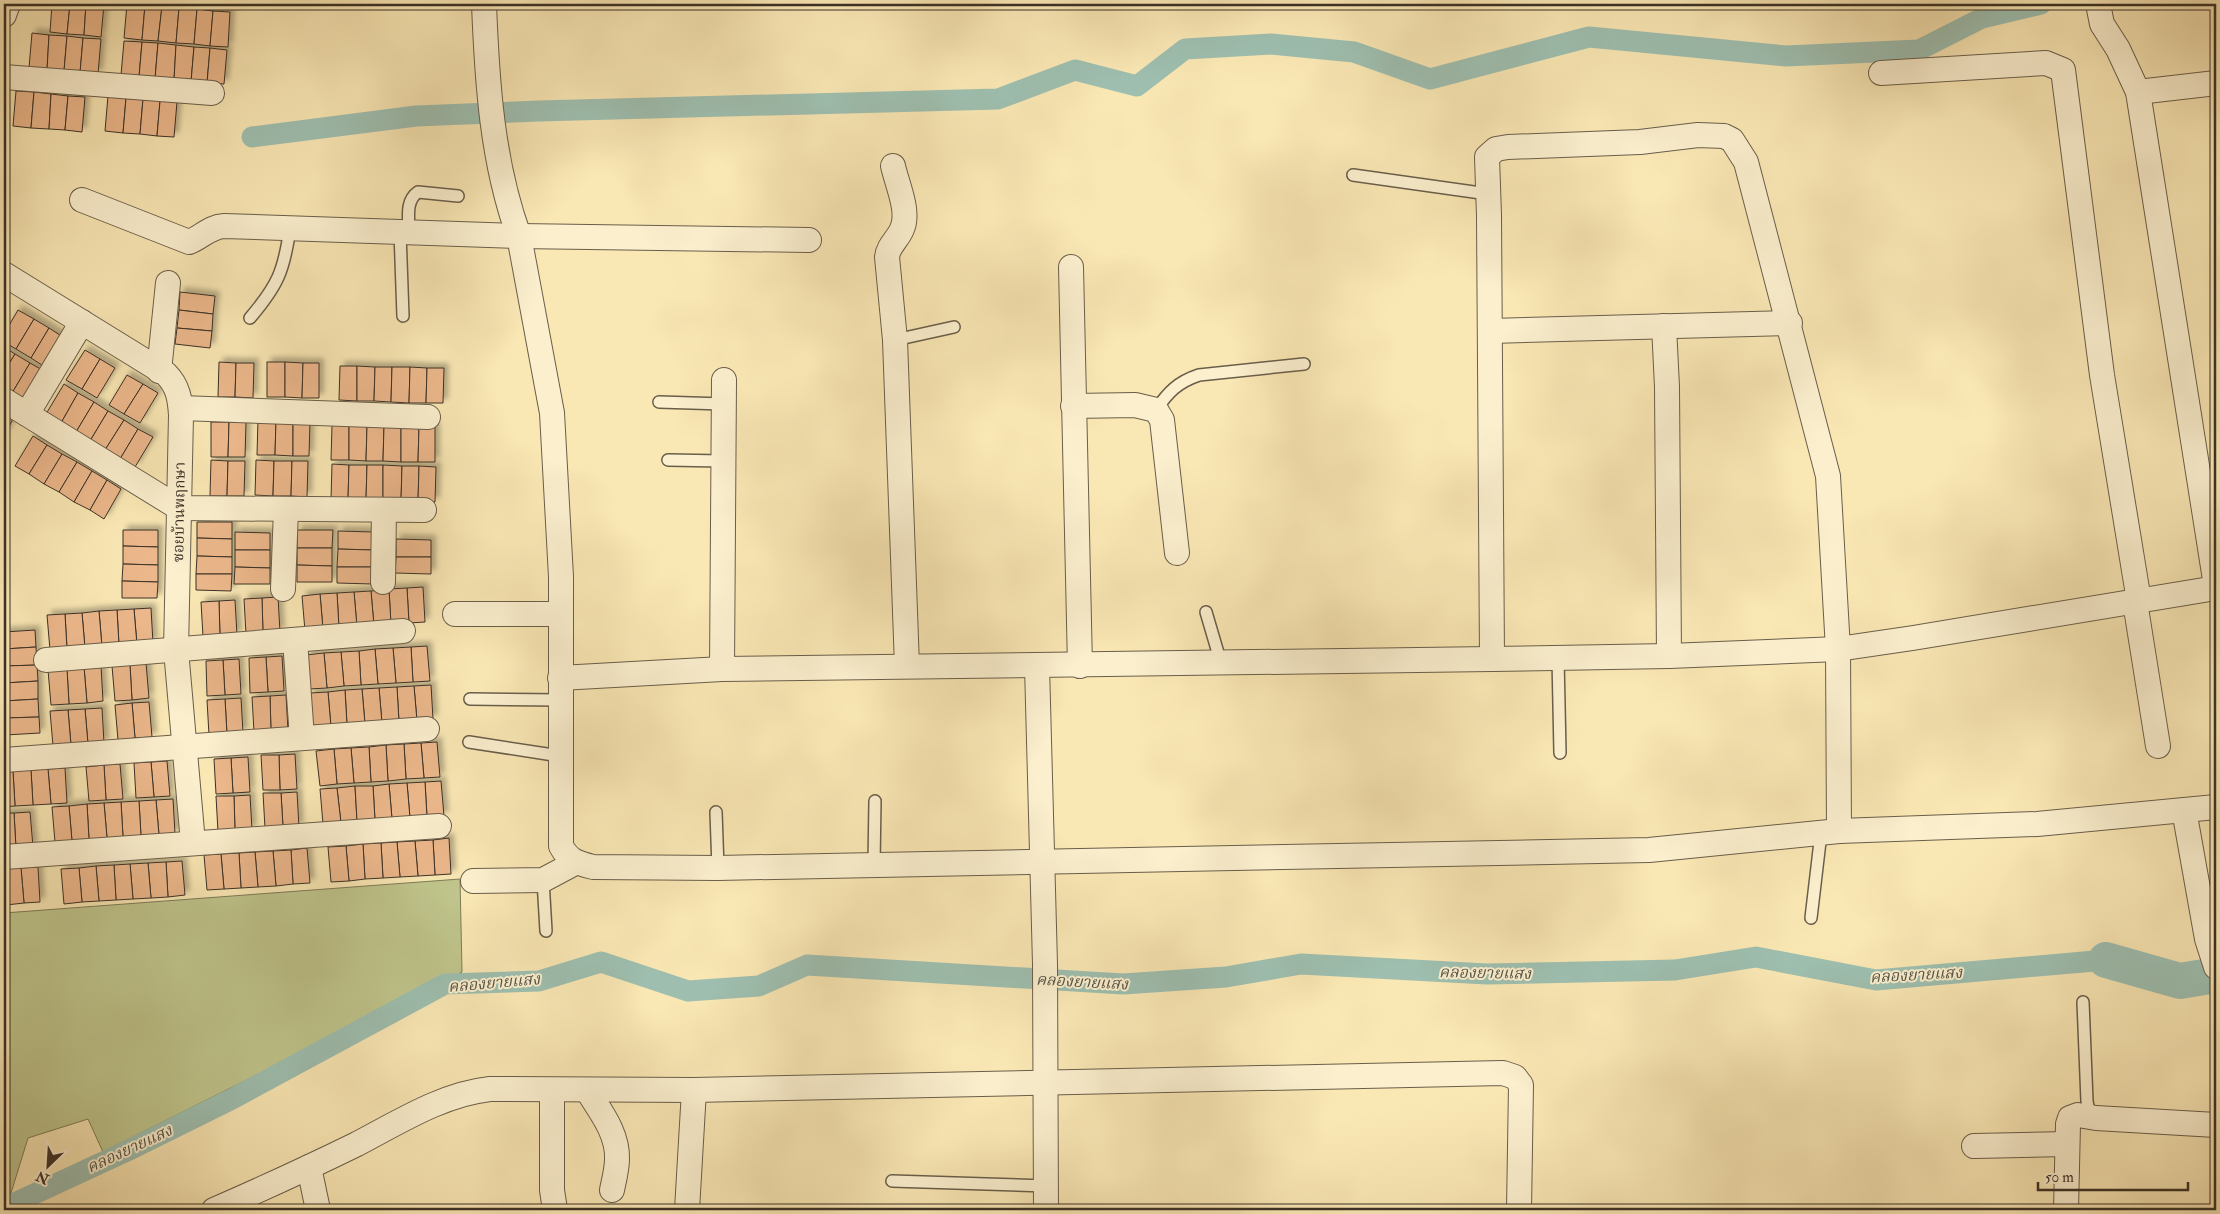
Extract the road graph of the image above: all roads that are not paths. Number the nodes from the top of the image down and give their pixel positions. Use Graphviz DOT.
graph roads {
  1 [pos="8,4"];
  2 [pos="484,4"];
  3 [pos="2098,5"];
  4 [pos="4,15"];
  5 [pos="1881,72"];
  6 [pos="4,77"];
  7 [pos="2216,83"];
  8 [pos="2138,92"];
  9 [pos="212,93"];
  10 [pos="893,166"];
  11 [pos="1353,175"];
  12 [pos="1488,194"];
  13 [pos="458,196"];
  14 [pos="82,200"];
  15 [pos="290,228"];
  16 [pos="404,232"];
  17 [pos="519,236"];
  18 [pos="809,240"];
  19 [pos="1071,267"];
  20 [pos="4,274"];
  21 [pos="168,283"];
  22 [pos="403,316"];
  23 [pos="250,318"];
  24 [pos="82,322"];
  25 [pos="1790,323"];
  26 [pos="1664,326"];
  27 [pos="954,328"];
  28 [pos="1490,331"];
  29 [pos="895,340"];
  30 [pos="1304,364"];
  31 [pos="159,371"];
  32 [pos="724,380"];
  33 [pos="4,400"];
  34 [pos="659,402"];
  35 [pos="724,404"];
  36 [pos="1073,406"];
  37 [pos="181,408"];
  38 [pos="1156,410"];
  39 [pos="27,414"];
  40 [pos="428,417"];
  41 [pos="668,460"];
  42 [pos="723,461"];
  43 [pos="179,508"];
  44 [pos="286,509"];
  45 [pos="384,510"];
  46 [pos="424,510"];
  47 [pos="1177,553"];
  48 [pos="383,582"];
  49 [pos="2216,587"];
  50 [pos="283,589"];
  51 [pos="2137,602"];
  52 [pos="1206,612"];
  53 [pos="455,614"];
  54 [pos="560,614"];
  55 [pos="403,631"];
  56 [pos="294,640"];
  57 [pos="1838,649"];
  58 [pos="176,650"];
  59 [pos="1669,656"];
  60 [pos="1558,658"];
  61 [pos="1492,659"];
  62 [pos="46,660"];
  63 [pos="1221,663"];
  64 [pos="907,666"];
  65 [pos="1037,666"];
  66 [pos="1080,666"];
  67 [pos="722,669"];
  68 [pos="560,689"];
  69 [pos="470,699"];
  70 [pos="428,729"];
  71 [pos="302,738"];
  72 [pos="469,742"];
  73 [pos="184,746"];
  74 [pos="2158,746"];
  75 [pos="1560,752"];
  76 [pos="560,756"];
  77 [pos="4,760"];
  78 [pos="875,801"];
  79 [pos="2216,806"];
  80 [pos="2184,810"];
  81 [pos="716,812"];
  82 [pos="439,826"];
  83 [pos="1830,832"];
  84 [pos="193,843"];
  85 [pos="4,857"];
  86 [pos="1042,861"];
  87 [pos="575,863"];
  88 [pos="874,864"];
  89 [pos="718,868"];
  90 [pos="543,880"];
  91 [pos="472,881"];
  92 [pos="1811,918"];
  93 [pos="546,930"];
  94 [pos="2215,965"];
  95 [pos="2083,1002"];
  96 [pos="1044,1081"];
  97 [pos="552,1090"];
  98 [pos="587,1090"];
  99 [pos="694,1090"];
  100 [pos="2090,1117"];
  101 [pos="2216,1125"];
  102 [pos="2067,1144"];
  103 [pos="1974,1146"];
  104 [pos="309,1167"];
  105 [pos="892,1181"];
  106 [pos="1047,1186"];
  107 [pos="612,1190"];
  108 [pos="214,1210"];
  109 [pos="318,1210"];
  110 [pos="555,1210"];
  111 [pos="688,1210"];
  112 [pos="1046,1210"];
  113 [pos="1519,1210"];
  114 [pos="2066,1210"];
  1 -- 4 [label="street"];
  2 -- 17 [label="street"];
  3 -- 8 [label="street"];
  5 -- 51 [label="street"];
  6 -- 9 [label="street"];
  7 -- 8 [label="street"];
  8 -- 49 [label="street"];
  10 -- 29 [label="street"];
  11 -- 12 [label="lane"];
  12 -- 25 [label="street"];
  12 -- 28 [label="street"];
  13 -- 16 [label="lane"];
  14 -- 15 [label="street"];
  15 -- 16 [label="street"];
  15 -- 23 [label="lane"];
  16 -- 17 [label="street"];
  16 -- 22 [label="lane"];
  17 -- 18 [label="street"];
  17 -- 54 [label="street"];
  19 -- 36 [label="street"];
  20 -- 24 [label="street, ซอยบ้านพฤกษา"];
  21 -- 31 [label="street"];
  24 -- 31 [label="street, ซอยบ้านพฤกษา"];
  24 -- 39 [label="street"];
  25 -- 26 [label="street"];
  25 -- 57 [label="street"];
  26 -- 28 [label="street"];
  26 -- 59 [label="street"];
  27 -- 29 [label="lane"];
  28 -- 61 [label="street"];
  29 -- 64 [label="street"];
  30 -- 38 [label="lane"];
  31 -- 37 [label="street, ซอยบ้านพฤกษา"];
  32 -- 35 [label="street"];
  33 -- 39 [label="street"];
  34 -- 35 [label="lane"];
  35 -- 42 [label="street"];
  36 -- 38 [label="street"];
  36 -- 66 [label="street"];
  37 -- 40 [label="street"];
  37 -- 43 [label="street, ซอยบ้านพฤกษา"];
  38 -- 47 [label="street"];
  39 -- 43 [label="street"];
  41 -- 42 [label="lane"];
  42 -- 67 [label="street"];
  43 -- 44 [label="street"];
  43 -- 58 [label="street, ซอยบ้านพฤกษา"];
  44 -- 45 [label="street"];
  44 -- 50 [label="street"];
  45 -- 46 [label="street"];
  45 -- 48 [label="street"];
  49 -- 51 [label="street"];
  51 -- 57 [label="street"];
  51 -- 74 [label="street"];
  52 -- 63 [label="lane"];
  53 -- 54 [label="street"];
  54 -- 68 [label="street"];
  55 -- 56 [label="street"];
  56 -- 58 [label="street"];
  56 -- 71 [label="street"];
  57 -- 59 [label="street"];
  57 -- 83 [label="street"];
  58 -- 62 [label="street"];
  58 -- 73 [label="street, ซอยบ้านพฤกษา"];
  59 -- 60 [label="street"];
  60 -- 61 [label="street"];
  60 -- 75 [label="lane"];
  61 -- 63 [label="street"];
  63 -- 66 [label="street"];
  64 -- 65 [label="street"];
  64 -- 67 [label="street"];
  65 -- 66 [label="street"];
  65 -- 86 [label="street"];
  67 -- 68 [label="street"];
  68 -- 69 [label="lane"];
  68 -- 76 [label="street"];
  70 -- 71 [label="street"];
  71 -- 73 [label="street"];
  72 -- 76 [label="lane"];
  73 -- 77 [label="street"];
  73 -- 84 [label="street, ซอยบ้านพฤกษา"];
  76 -- 87 [label="street"];
  78 -- 88 [label="lane"];
  79 -- 80 [label="street"];
  80 -- 83 [label="street"];
  80 -- 94 [label="street"];
  81 -- 89 [label="lane"];
  82 -- 84 [label="street"];
  83 -- 86 [label="street"];
  83 -- 92 [label="lane"];
  84 -- 85 [label="street"];
  86 -- 88 [label="street"];
  86 -- 96 [label="street"];
  87 -- 89 [label="street"];
  87 -- 90 [label="street"];
  88 -- 89 [label="street"];
  90 -- 91 [label="street"];
  90 -- 93 [label="lane"];
  95 -- 100 [label="lane"];
  96 -- 99 [label="street"];
  96 -- 106 [label="street"];
  96 -- 113 [label="street"];
  97 -- 98 [label="street"];
  97 -- 104 [label="street"];
  97 -- 110 [label="street"];
  98 -- 99 [label="street"];
  98 -- 107 [label="street"];
  99 -- 111 [label="street"];
  100 -- 101 [label="street"];
  100 -- 102 [label="street"];
  102 -- 103 [label="street"];
  102 -- 114 [label="street"];
  104 -- 108 [label="street"];
  104 -- 109 [label="street"];
  105 -- 106 [label="lane"];
  106 -- 112 [label="street"];
}
